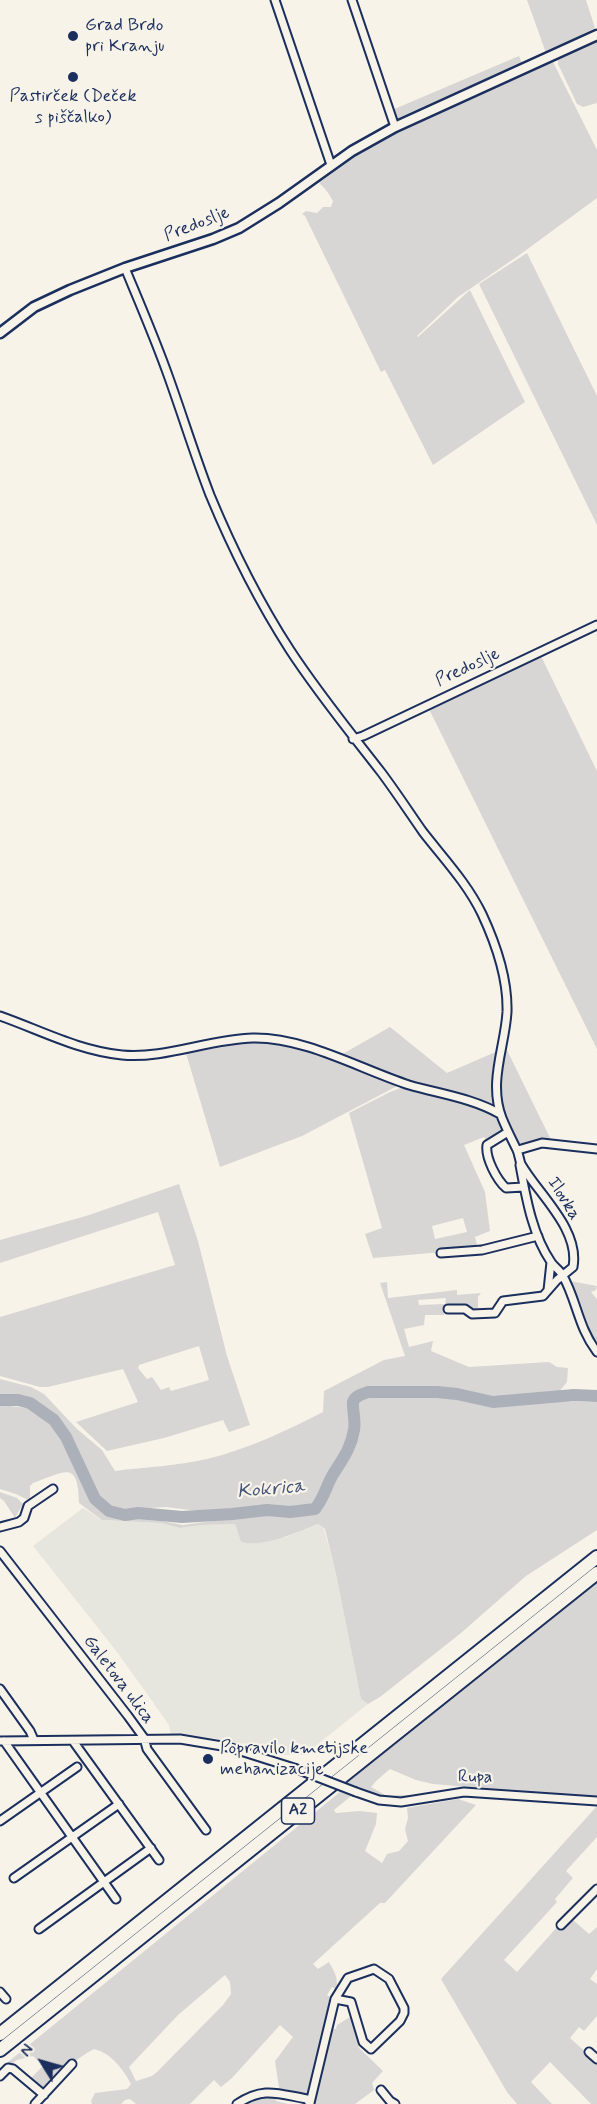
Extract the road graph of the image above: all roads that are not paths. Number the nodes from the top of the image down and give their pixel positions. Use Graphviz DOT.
graph roads {
  1 [pos="275,0"];
  2 [pos="352,0"];
  3 [pos="597,35"];
  4 [pos="394,127"];
  5 [pos="331,165"];
  6 [pos="125,268"];
  7 [pos="0,333"];
  8 [pos="597,625"];
  9 [pos="353,739"];
  10 [pos="0,1016"];
  11 [pos="500,1114"];
  12 [pos="508,1132"];
  13 [pos="597,1149"];
  14 [pos="518,1150"];
  15 [pos="520,1162"];
  16 [pos="524,1187"];
  17 [pos="538,1236"];
  18 [pos="441,1253"];
  19 [pos="551,1262"];
  20 [pos="563,1275"];
  21 [pos="548,1292"];
  22 [pos="448,1309"];
  23 [pos="597,1352"];
  24 [pos="53,1489"];
  25 [pos="0,1527"];
  26 [pos="0,1551"];
  27 [pos="597,1557"];
  28 [pos="597,1573"];
  29 [pos="0,1689"];
  30 [pos="144,1738"];
  31 [pos="34,1740"];
  32 [pos="2,1741"];
  33 [pos="73,1741"];
  34 [pos="76,1767"];
  35 [pos="40,1792"];
  36 [pos="597,1801"];
  37 [pos="119,1804"];
  38 [pos="0,1821"];
  39 [pos="206,1830"];
  40 [pos="72,1837"];
  41 [pos="151,1848"];
  42 [pos="159,1860"];
  43 [pos="14,1878"];
  44 [pos="104,1882"];
  45 [pos="597,1889"];
  46 [pos="116,1899"];
  47 [pos="561,1925"];
  48 [pos="39,1929"];
  49 [pos="0,1992"];
  50 [pos="6,1999"];
  51 [pos="335,1999"];
  52 [pos="0,2034"];
  53 [pos="0,2050"];
  54 [pos="589,2052"];
  55 [pos="597,2059"];
  56 [pos="72,2064"];
  57 [pos="0,2076"];
  58 [pos="381,2090"];
  59 [pos="44,2095"];
  60 [pos="310,2103"];
  61 [pos="35,2104"];
  62 [pos="237,2104"];
  63 [pos="395,2104"];
  1 -- 5 [label="street"];
  2 -- 4 [label="street"];
  3 -- 4 [label="street, Predoslje"];
  4 -- 5 [label="street, Predoslje"];
  5 -- 6 [label="street, Predoslje"];
  6 -- 7 [label="street, Predoslje"];
  6 -- 9 [label="street, Ilovka"];
  8 -- 9 [label="street, Predoslje"];
  9 -- 11 [label="street, Ilovka"];
  10 -- 11 [label="street"];
  11 -- 12 [label="street, Ilovka"];
  12 -- 14 [label="street, Ilovka"];
  12 -- 16 [label="street"];
  13 -- 14 [label="street"];
  14 -- 15 [label="street, Ilovka"];
  15 -- 16 [label="street"];
  15 -- 20 [label="street, Ilovka"];
  16 -- 17 [label="street"];
  17 -- 18 [label="street"];
  17 -- 19 [label="street"];
  19 -- 20 [label="street"];
  19 -- 21 [label="street"];
  20 -- 21 [label="street, Ilovka"];
  20 -- 23 [label="street"];
  21 -- 22 [label="street"];
  24 -- 25 [label="street"];
  26 -- 30 [label="street, Galetova ulica"];
  27 -- 52 [label="highway, A2"];
  28 -- 53 [label="highway, A2"];
  29 -- 31 [label="street"];
  30 -- 33 [label="street, Rupa"];
  30 -- 36 [label="street, Rupa, bridge"];
  30 -- 39 [label="street, Galetova ulica"];
  31 -- 32 [label="street, Rupa"];
  31 -- 33 [label="street, Rupa"];
  32 -- 35 [label="street"];
  33 -- 37 [label="street"];
  34 -- 35 [label="street"];
  35 -- 38 [label="street"];
  35 -- 40 [label="street"];
  37 -- 40 [label="street"];
  37 -- 41 [label="street"];
  40 -- 43 [label="street"];
  40 -- 44 [label="street"];
  41 -- 42 [label="street"];
  41 -- 44 [label="street"];
  44 -- 46 [label="street"];
  44 -- 48 [label="street"];
  45 -- 47 [label="street"];
  49 -- 50 [label="street"];
  51 -- 51 [label="street"];
  51 -- 60 [label="street"];
  54 -- 55 [label="street"];
  56 -- 59 [label="street"];
  57 -- 59 [label="street"];
  58 -- 63 [label="street"];
  59 -- 61 [label="street"];
  60 -- 62 [label="street"];
}
